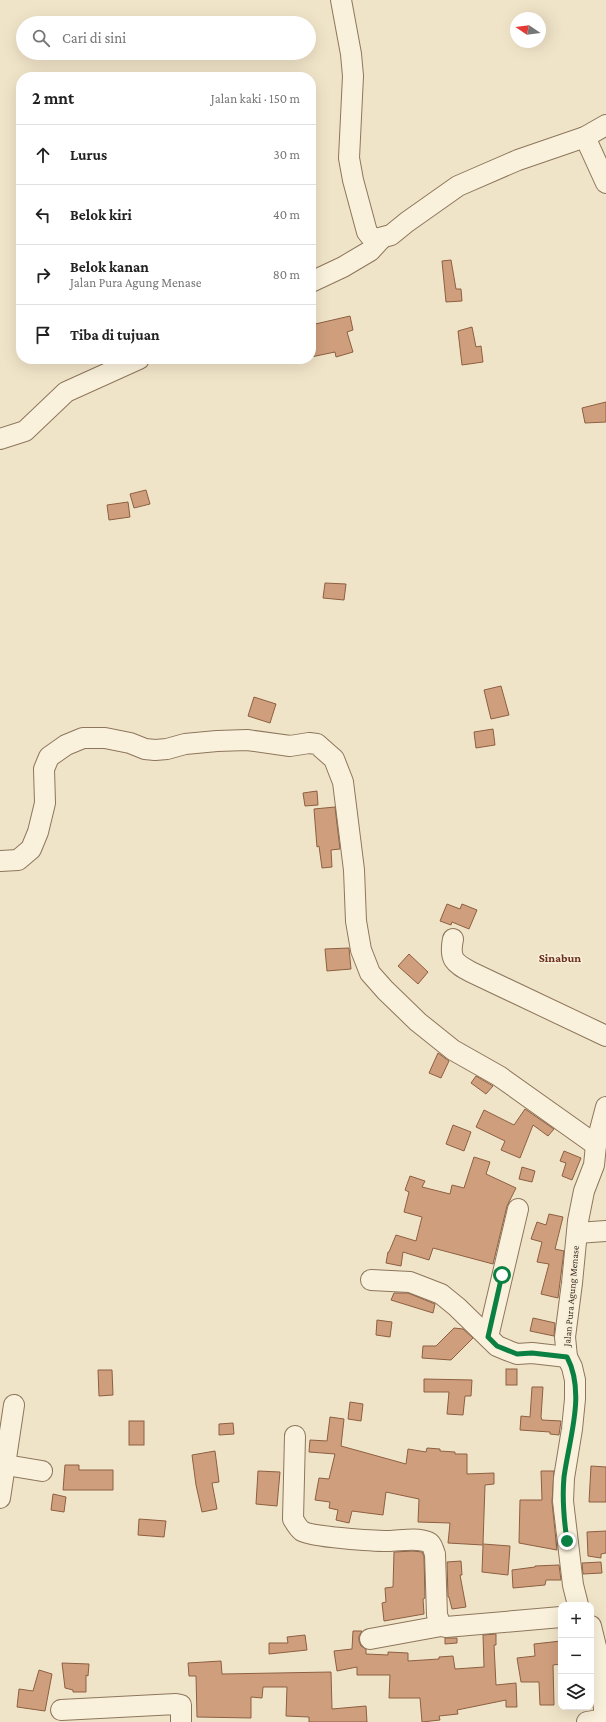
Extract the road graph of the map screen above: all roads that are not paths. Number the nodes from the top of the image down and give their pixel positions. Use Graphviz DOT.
graph roads {
  1 [pos="341,0"];
  2 [pos="606,125"];
  3 [pos="585,137"];
  4 [pos="606,183"];
  5 [pos="382,238"];
  6 [pos="316,280"];
  7 [pos="128,364"];
  8 [pos="0,440"];
  9 [pos="0,861"];
  10 [pos="453,939"];
  11 [pos="606,1036"];
  12 [pos="606,1107"];
  13 [pos="596,1145"];
  14 [pos="518,1209"];
  15 [pos="606,1231"];
  16 [pos="577,1233"];
  17 [pos="371,1280"];
  18 [pos="488,1337"];
  19 [pos="567,1357"];
  20 [pos="14,1405"];
  21 [pos="295,1436"];
  22 [pos="6,1465"];
  23 [pos="42,1471"];
  24 [pos="0,1498"];
  25 [pos="577,1602"];
  26 [pos="558,1617"];
  27 [pos="441,1626"];
  28 [pos="594,1638"];
  29 [pos="370,1639"];
  30 [pos="61,1710"];
  31 [pos="599,1720"];
  32 [pos="181,1722"];
  1 -- 5 [label="street"];
  2 -- 3 [label="street"];
  3 -- 4 [label="street"];
  3 -- 5 [label="street"];
  5 -- 6 [label="street"];
  7 -- 8 [label="street"];
  9 -- 13 [label="street"];
  10 -- 11 [label="street"];
  12 -- 13 [label="street, Jalan Pura Agung Menase"];
  13 -- 16 [label="street, Jalan Pura Agung Menase"];
  14 -- 18 [label="street"];
  15 -- 16 [label="street"];
  16 -- 19 [label="street, Jalan Pura Agung Menase"];
  17 -- 18 [label="street"];
  18 -- 19 [label="street"];
  19 -- 25 [label="street, Jalan Pura Agung Menase"];
  20 -- 22 [label="street"];
  21 -- 27 [label="street"];
  22 -- 23 [label="street"];
  22 -- 24 [label="street"];
  26 -- 27 [label="street"];
  27 -- 29 [label="street"];
  28 -- 31 [label="street"];
  30 -- 32 [label="street"];
}
